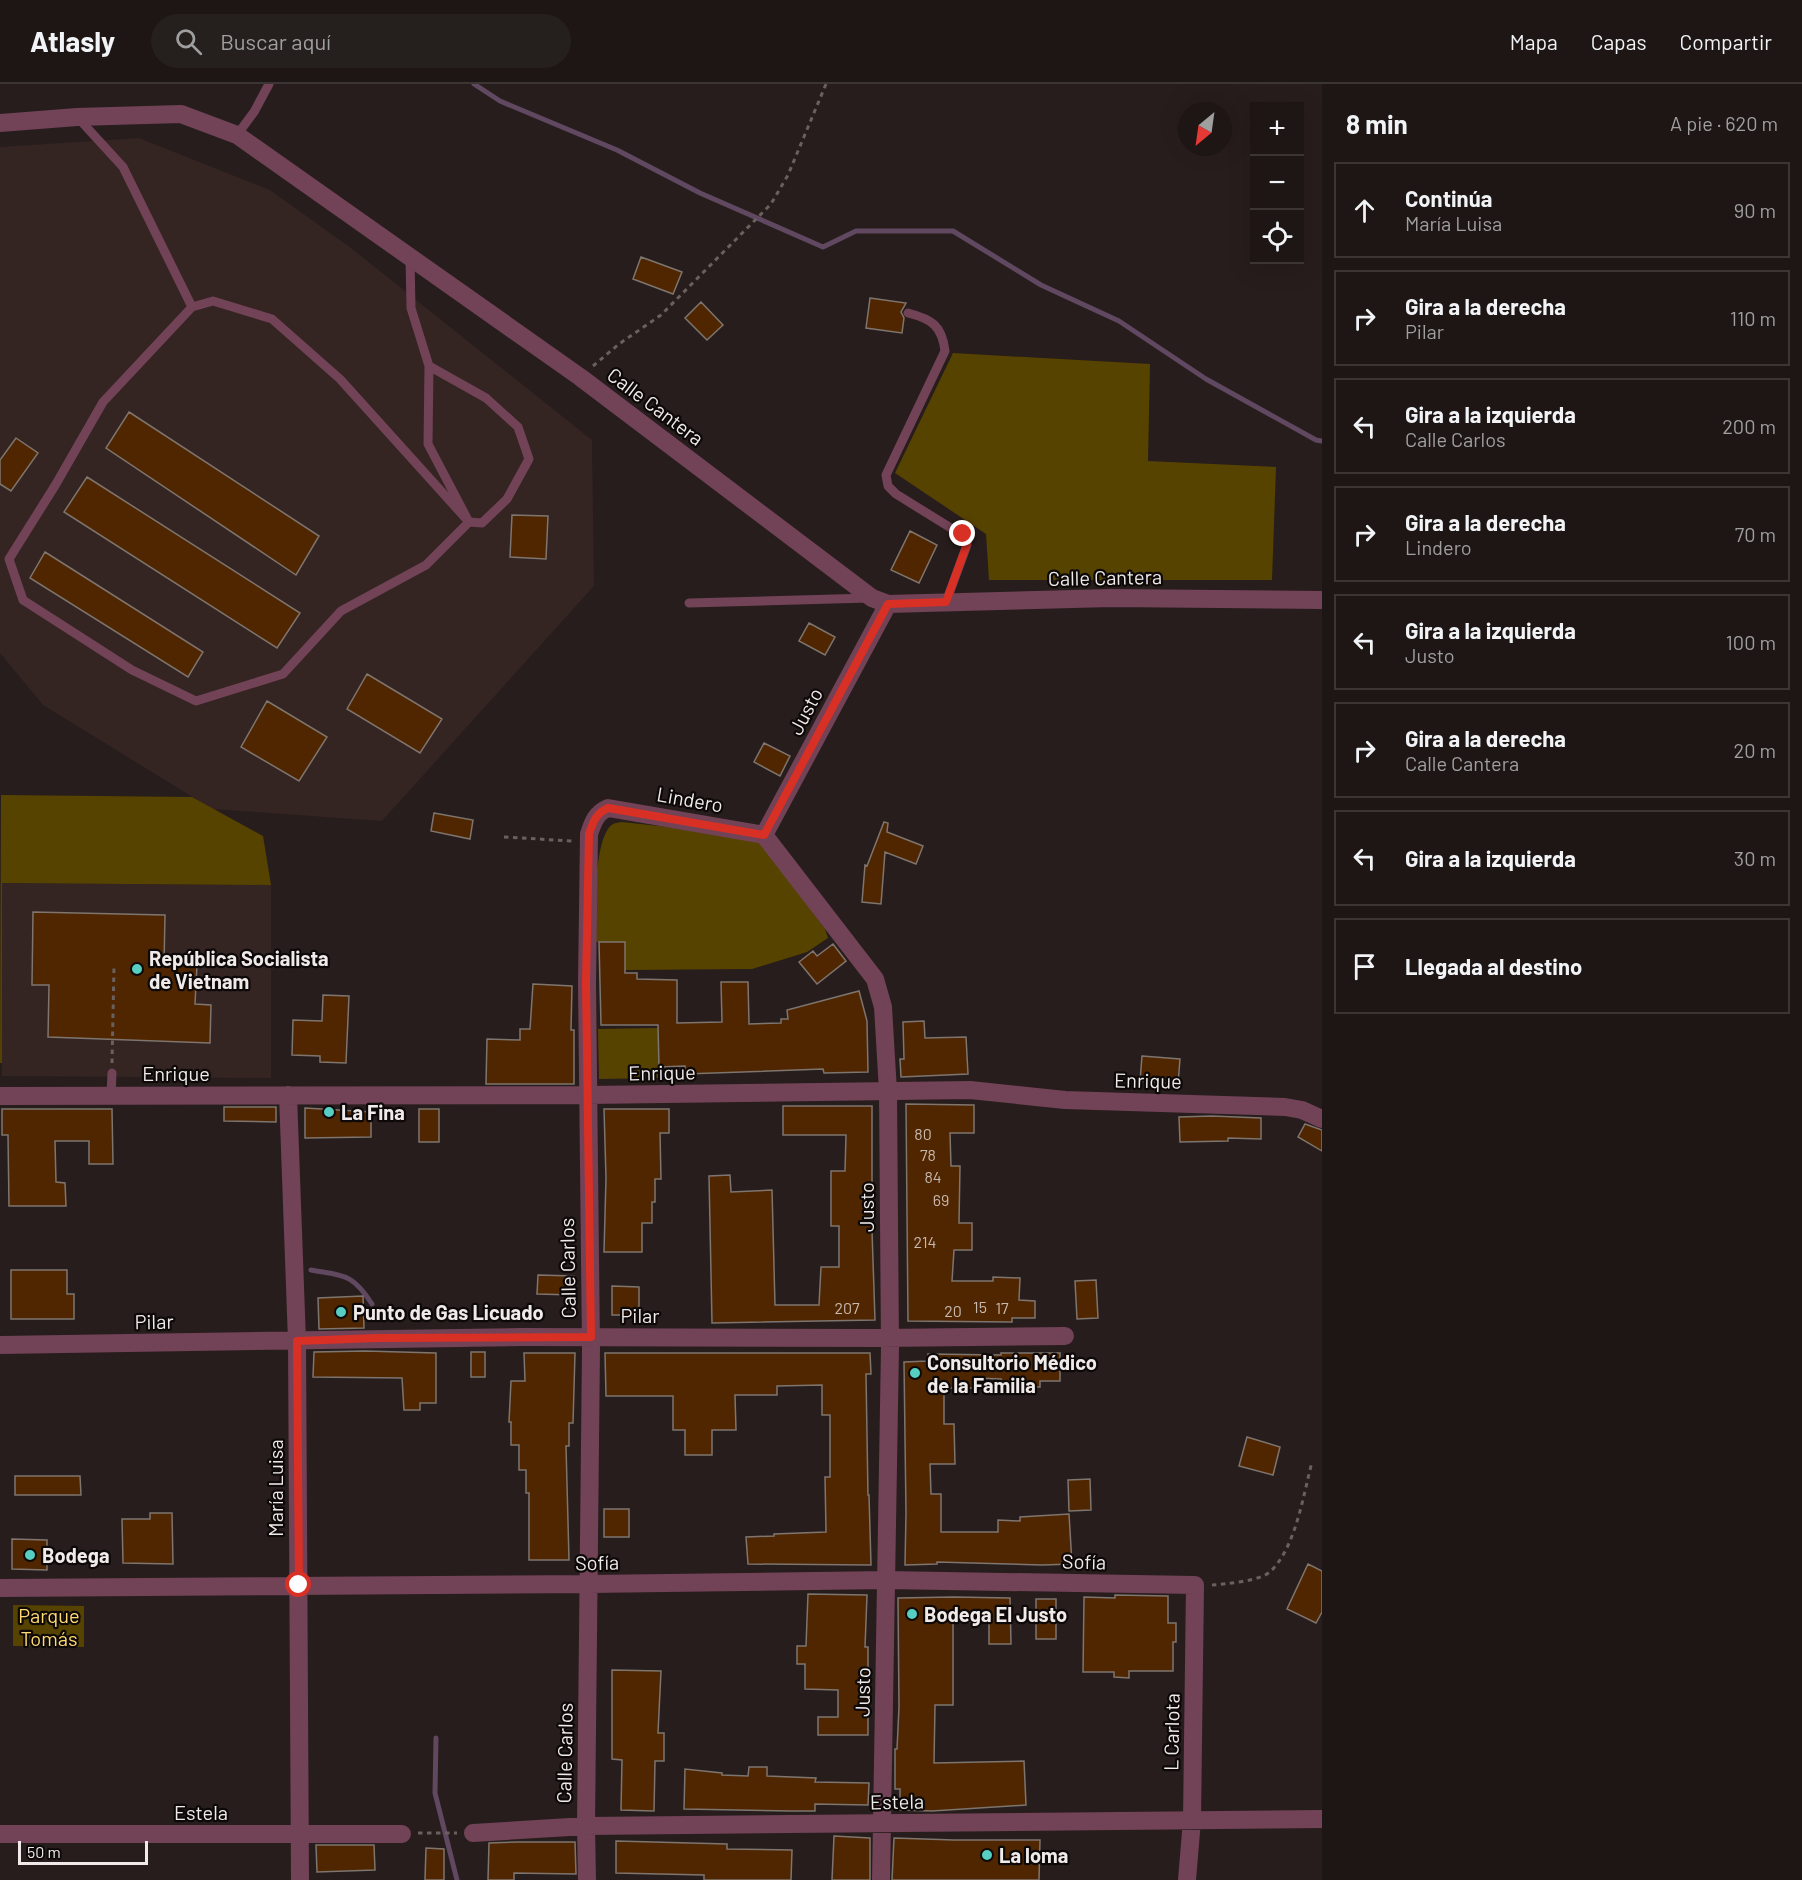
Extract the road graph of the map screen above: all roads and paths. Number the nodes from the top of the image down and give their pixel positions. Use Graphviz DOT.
graph roads {
  1 [pos="269,84"];
  2 [pos="826,84"];
  3 [pos="77,117"];
  4 [pos="0,123"];
  5 [pos="237,135"];
  6 [pos="410,257"];
  7 [pos="192,307"];
  8 [pos="908,313"];
  9 [pos="429,366"];
  10 [pos="580,376"];
  11 [pos="470,522"];
  12 [pos="1322,600"];
  13 [pos="880,601"];
  14 [pos="946,602"];
  15 [pos="688,603"];
  16 [pos="608,808"];
  17 [pos="764,835"];
  18 [pos="504,837"];
  19 [pos="589,842"];
  20 [pos="114,966"];
  21 [pos="112,1073"];
  22 [pos="888,1091"];
  23 [pos="288,1095"];
  24 [pos="587,1095"];
  25 [pos="0,1096"];
  26 [pos="111,1096"];
  27 [pos="1322,1119"];
  28 [pos="1065,1336"];
  29 [pos="591,1337"];
  30 [pos="890,1338"];
  31 [pos="297,1341"];
  32 [pos="0,1345"];
  33 [pos="1312,1462"];
  34 [pos="886,1580"];
  35 [pos="589,1584"];
  36 [pos="299,1585"];
  37 [pos="1195,1585"];
  38 [pos="0,1588"];
  39 [pos="1322,1819"];
  40 [pos="1192,1820"];
  41 [pos="882,1824"];
  42 [pos="586,1826"];
  43 [pos="402,1833"];
  44 [pos="440,1833"];
  45 [pos="451,1833"];
  46 [pos="473,1833"];
  47 [pos="0,1834"];
  48 [pos="300,1834"];
  49 [pos="300,1880"];
  50 [pos="587,1880"];
  51 [pos="881,1880"];
  52 [pos="1187,1880"];
  1 -- 5 [label="lane"];
  2 -- 10 [label="path"];
  3 -- 4 [label="street, Calle Cantera"];
  3 -- 5 [label="street, Calle Cantera"];
  3 -- 7 [label="lane"];
  5 -- 6 [label="street, Calle Cantera"];
  6 -- 9 [label="lane"];
  6 -- 10 [label="street, Calle Cantera"];
  7 -- 11 [label="lane"];
  7 -- 11 [label="lane"];
  8 -- 14 [label="lane"];
  9 -- 11 [label="lane"];
  9 -- 11 [label="lane"];
  10 -- 13 [label="street, Calle Cantera"];
  12 -- 14 [label="street, Calle Cantera"];
  13 -- 14 [label="street, Calle Cantera"];
  13 -- 15 [label="lane"];
  13 -- 17 [label="street, Justo"];
  16 -- 17 [label="street, Lindero"];
  16 -- 19 [label="street, Calle Carlos"];
  17 -- 22 [label="street, Justo"];
  18 -- 19 [label="path"];
  19 -- 24 [label="street, Calle Carlos"];
  20 -- 21 [label="path"];
  21 -- 26 [label="lane"];
  22 -- 24 [label="street, Enrique"];
  22 -- 27 [label="street, Enrique"];
  22 -- 30 [label="street, Justo"];
  23 -- 24 [label="street, Enrique"];
  23 -- 26 [label="street, Enrique"];
  23 -- 31 [label="street, María Luisa"];
  24 -- 29 [label="street, Calle Carlos"];
  25 -- 26 [label="street, Enrique"];
  28 -- 30 [label="street, Pilar"];
  29 -- 30 [label="street, Pilar"];
  29 -- 31 [label="street, Pilar"];
  29 -- 35 [label="street, Calle Carlos"];
  30 -- 34 [label="street, Justo"];
  31 -- 32 [label="street, Pilar"];
  31 -- 36 [label="street, María Luisa"];
  33 -- 37 [label="path"];
  34 -- 35 [label="street, Sofía"];
  34 -- 37 [label="street, Sofía"];
  34 -- 41 [label="street, Justo"];
  35 -- 36 [label="street, Sofía"];
  35 -- 42 [label="street, Calle Carlos"];
  36 -- 38 [label="street, Sofía"];
  36 -- 48 [label="street, María Luisa"];
  37 -- 40 [label="street, L Carlota"];
  39 -- 40 [label="street, Estela"];
  40 -- 41 [label="street, Estela"];
  40 -- 52 [label="street, L Carlota"];
  41 -- 42 [label="street, Estela"];
  41 -- 51 [label="street, Justo"];
  42 -- 46 [label="street, Estela"];
  42 -- 50 [label="street, Calle Carlos"];
  43 -- 48 [label="street, Estela"];
  44 -- 45 [label="path"];
  47 -- 48 [label="street, Estela"];
  48 -- 49 [label="street, María Luisa"];
}
